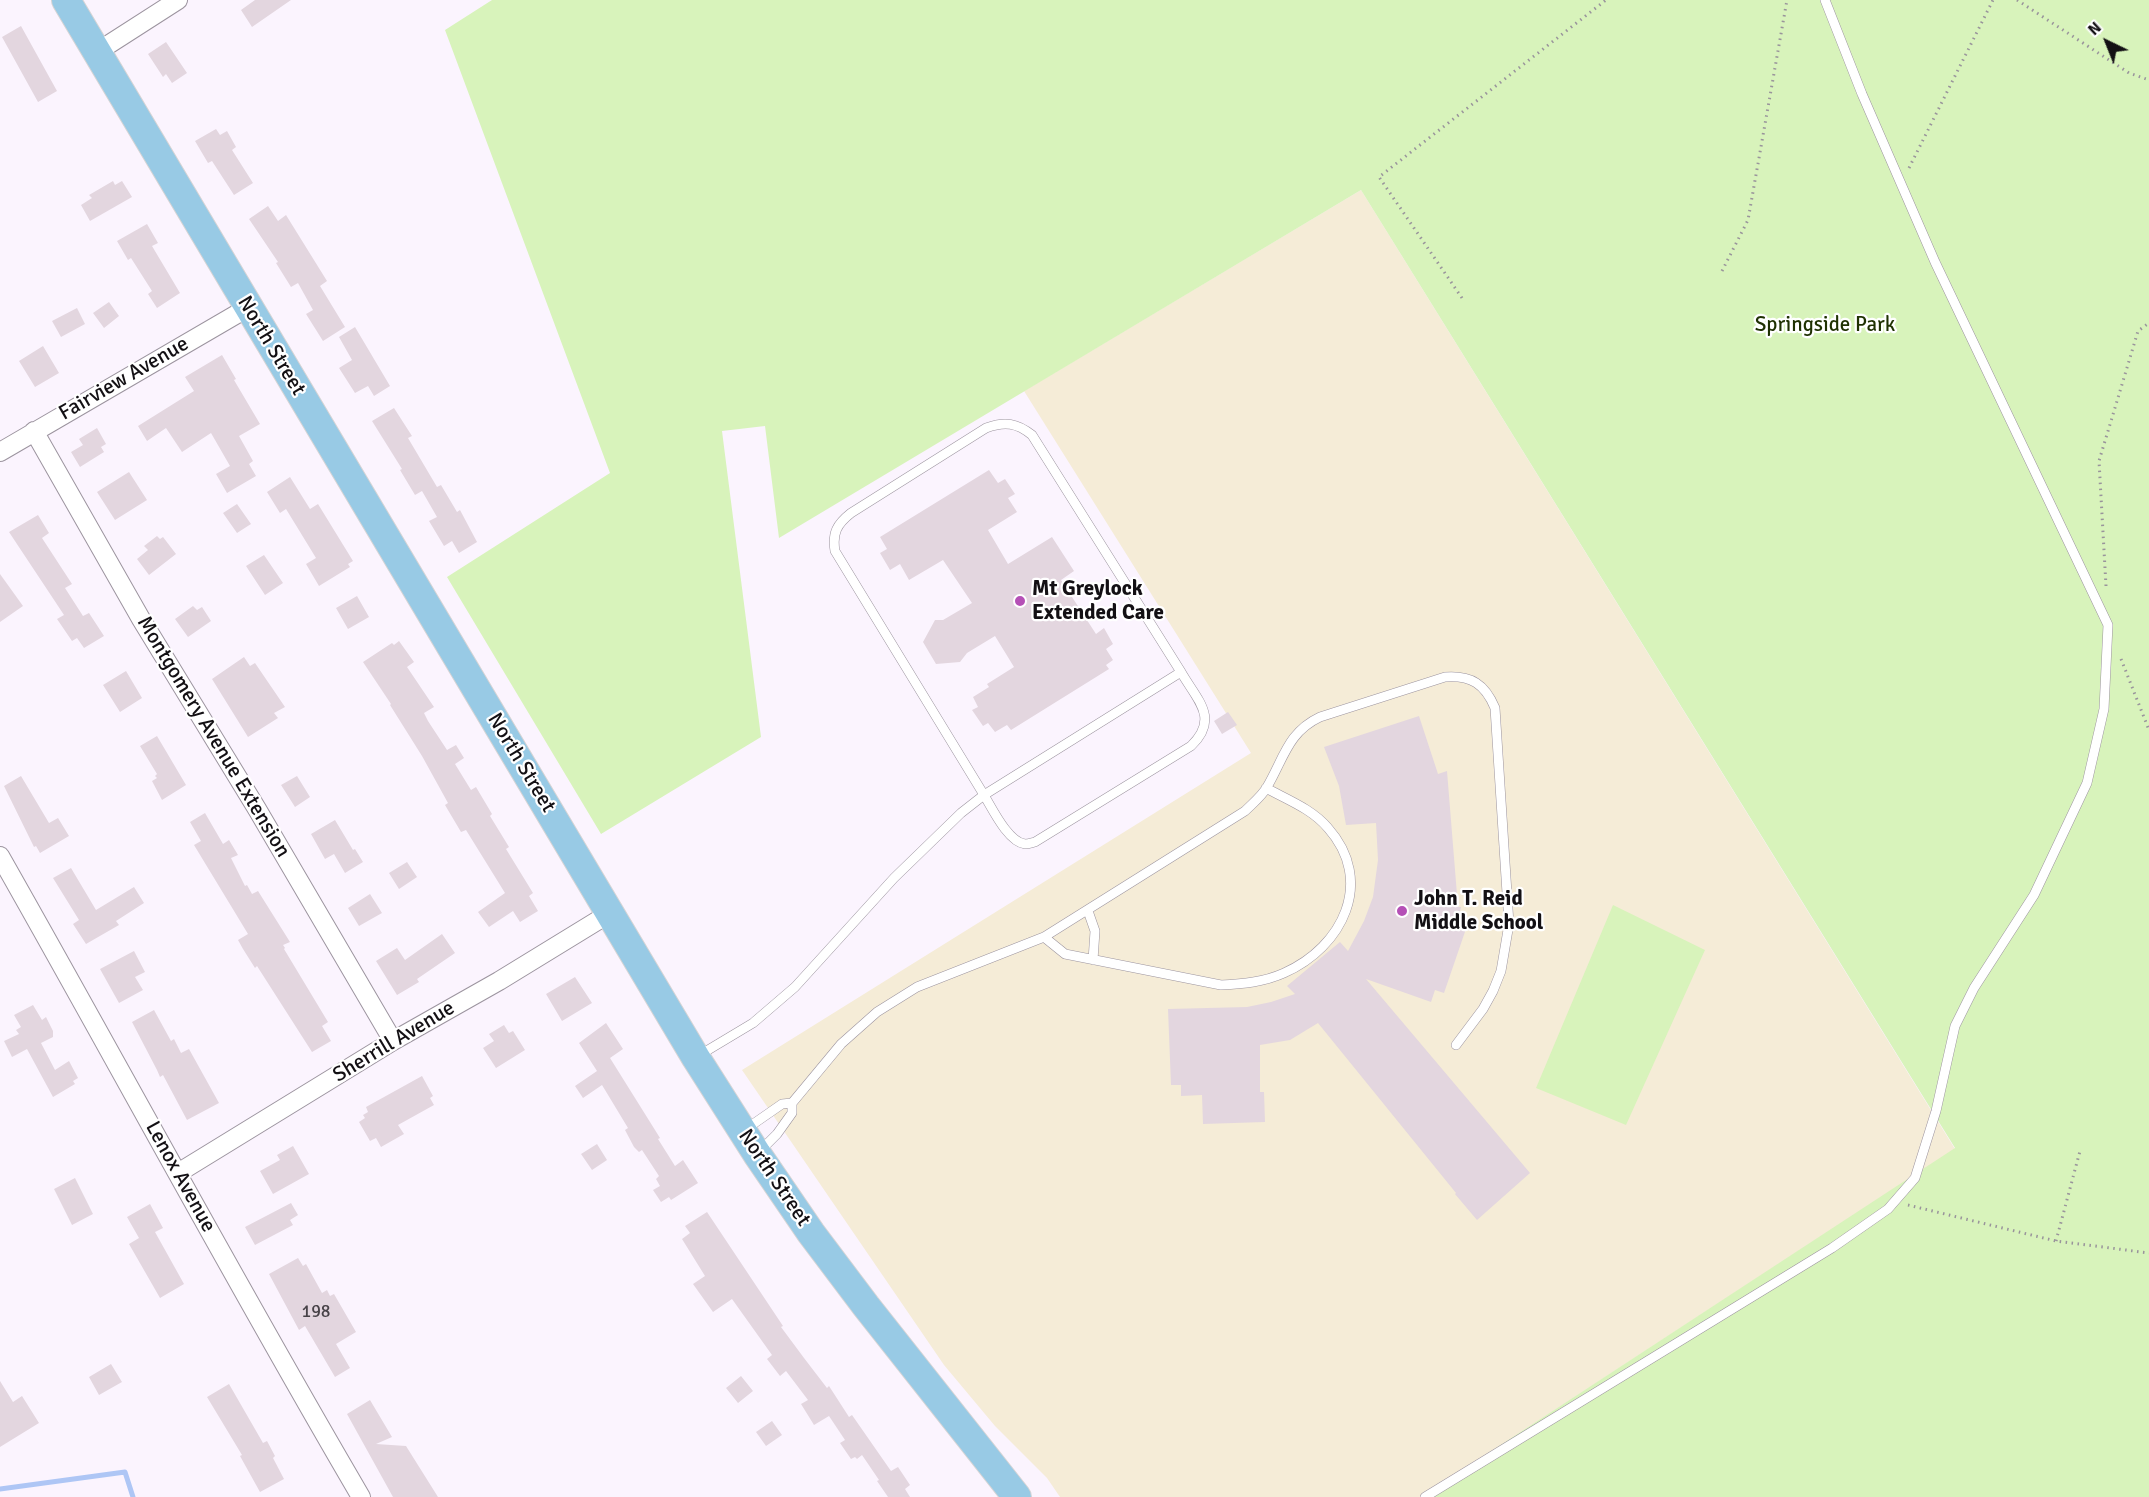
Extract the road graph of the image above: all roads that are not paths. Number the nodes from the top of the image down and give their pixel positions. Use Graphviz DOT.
graph roads {
  1 [pos="66,0"];
  2 [pos="178,0"];
  3 [pos="1825,0"];
  4 [pos="97,52"];
  5 [pos="249,308"];
  6 [pos="34,431"];
  7 [pos="0,452"];
  8 [pos="1181,672"];
  9 [pos="1266,788"];
  10 [pos="984,795"];
  11 [pos="0,856"];
  12 [pos="1088,911"];
  13 [pos="610,913"];
  14 [pos="1044,937"];
  15 [pos="1093,960"];
  16 [pos="393,1041"];
  17 [pos="1456,1045"];
  18 [pos="696,1058"];
  19 [pos="792,1102"];
  20 [pos="749,1143"];
  21 [pos="178,1173"];
  22 [pos="361,1497"];
  23 [pos="1017,1497"];
  24 [pos="1425,1497"];
  1 -- 4 [label="main road, North Street"];
  2 -- 4 [label="street"];
  3 -- 24 [label="lane"];
  4 -- 5 [label="main road, North Street"];
  5 -- 6 [label="street, Fairview Avenue"];
  5 -- 13 [label="main road, North Street"];
  6 -- 7 [label="street, Fairview Avenue"];
  6 -- 16 [label="street, Montgomery Avenue Extension"];
  8 -- 10 [label="lane"];
  8 -- 10 [label="lane"];
  8 -- 10 [label="lane"];
  9 -- 12 [label="lane"];
  9 -- 15 [label="lane"];
  9 -- 17 [label="lane"];
  10 -- 18 [label="lane"];
  11 -- 21 [label="street, Lenox Avenue"];
  12 -- 14 [label="lane"];
  12 -- 15 [label="lane"];
  13 -- 16 [label="street, Sherrill Avenue"];
  13 -- 18 [label="main road, North Street"];
  14 -- 15 [label="lane"];
  14 -- 19 [label="lane"];
  16 -- 21 [label="street, Sherrill Avenue"];
  18 -- 20 [label="main road, North Street"];
  19 -- 20 [label="lane"];
  19 -- 20 [label="lane"];
  20 -- 23 [label="main road, North Street"];
  21 -- 22 [label="street, Lenox Avenue"];
}
